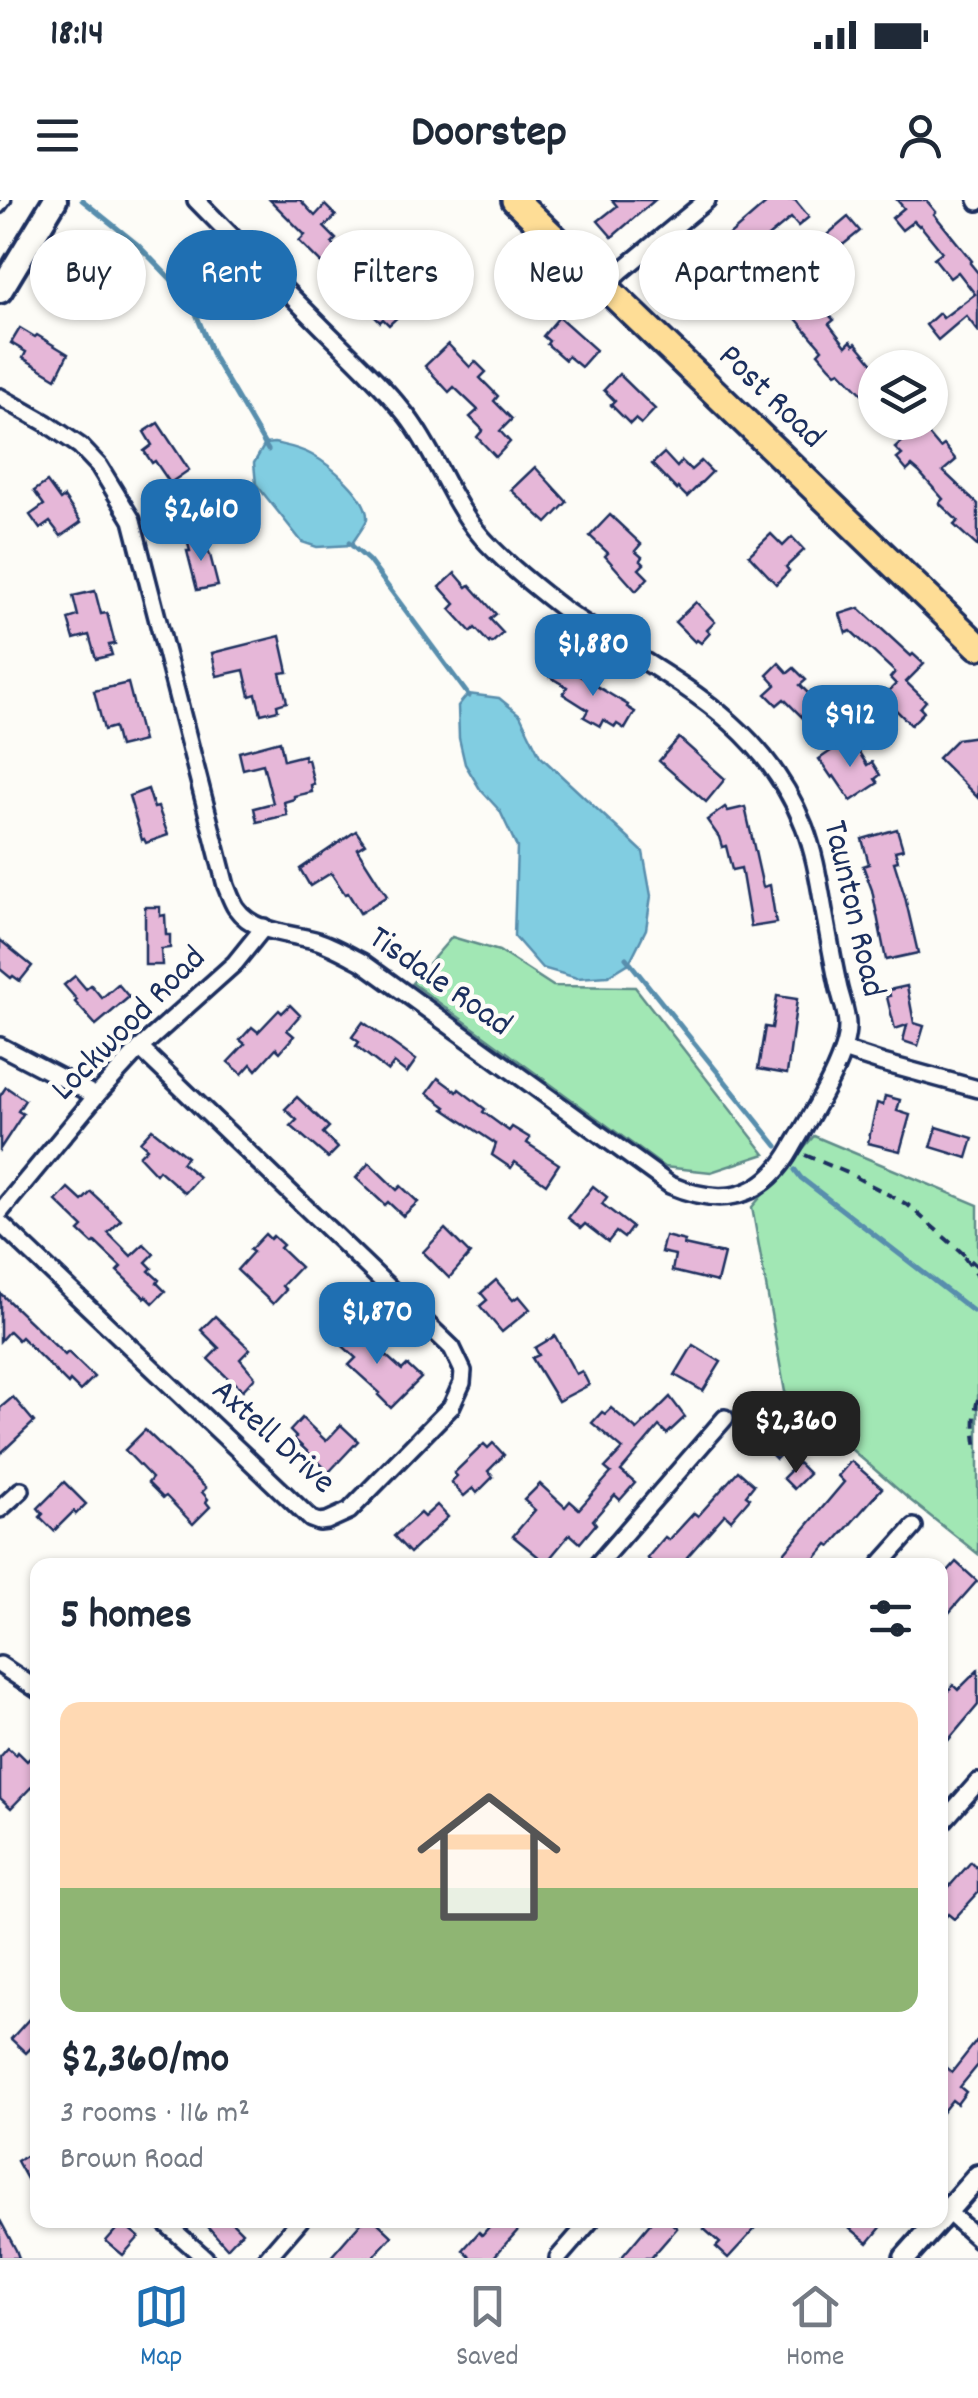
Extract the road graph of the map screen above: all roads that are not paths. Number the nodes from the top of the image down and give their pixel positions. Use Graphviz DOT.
graph roads {
  1 [pos="6,200"];
  2 [pos="55,200"];
  3 [pos="196,200"];
  4 [pos="515,200"];
  5 [pos="708,200"];
  6 [pos="0,208"];
  7 [pos="546,230"];
  8 [pos="619,274"];
  9 [pos="2,284"];
  10 [pos="619,301"];
  11 [pos="0,398"];
  12 [pos="978,646"];
  13 [pos="264,927"];
  14 [pos="0,1046"];
  15 [pos="140,1048"];
  16 [pos="844,1050"];
  17 [pos="978,1088"];
  18 [pos="96,1096"];
  19 [pos="0,1212"];
  20 [pos="0,1223"];
  21 [pos="725,1418"];
  22 [pos="20,1490"];
  23 [pos="0,1509"];
  24 [pos="914,1527"];
  25 [pos="603,1558"];
  26 [pos="886,1558"];
  27 [pos="0,1666"];
  28 [pos="30,1685"];
  29 [pos="978,1782"];
  30 [pos="948,1816"];
  31 [pos="978,2176"];
  32 [pos="948,2207"];
  33 [pos="948,2219"];
  34 [pos="171,2228"];
  35 [pos="293,2228"];
  36 [pos="585,2228"];
  37 [pos="930,2228"];
  38 [pos="978,2239"];
  39 [pos="205,2258"];
  40 [pos="267,2258"];
  41 [pos="558,2258"];
  42 [pos="905,2258"];
  1 -- 6 [label="lane"];
  2 -- 9 [label="main road"];
  3 -- 16 [label="street, Taunton Road"];
  4 -- 7 [label="main road, Post Road"];
  5 -- 8 [label="street"];
  10 -- 12 [label="main road, Post Road"];
  11 -- 13 [label="street, Tisdale Road"];
  13 -- 15 [label="street, Lockwood Road"];
  13 -- 16 [label="street, Tisdale Road"];
  14 -- 18 [label="street"];
  15 -- 18 [label="street, Lockwood Road"];
  15 -- 20 [label="street, Axtell Drive"];
  16 -- 17 [label="street"];
  18 -- 19 [label="street, Lockwood Road"];
  21 -- 25 [label="street"];
  22 -- 23 [label="street"];
  24 -- 26 [label="street"];
  27 -- 28 [label="street"];
  29 -- 30 [label="street"];
  31 -- 32 [label="street"];
  33 -- 38 [label="street"];
  34 -- 39 [label="street"];
  35 -- 40 [label="street"];
  36 -- 41 [label="street"];
  37 -- 42 [label="street"];
}
